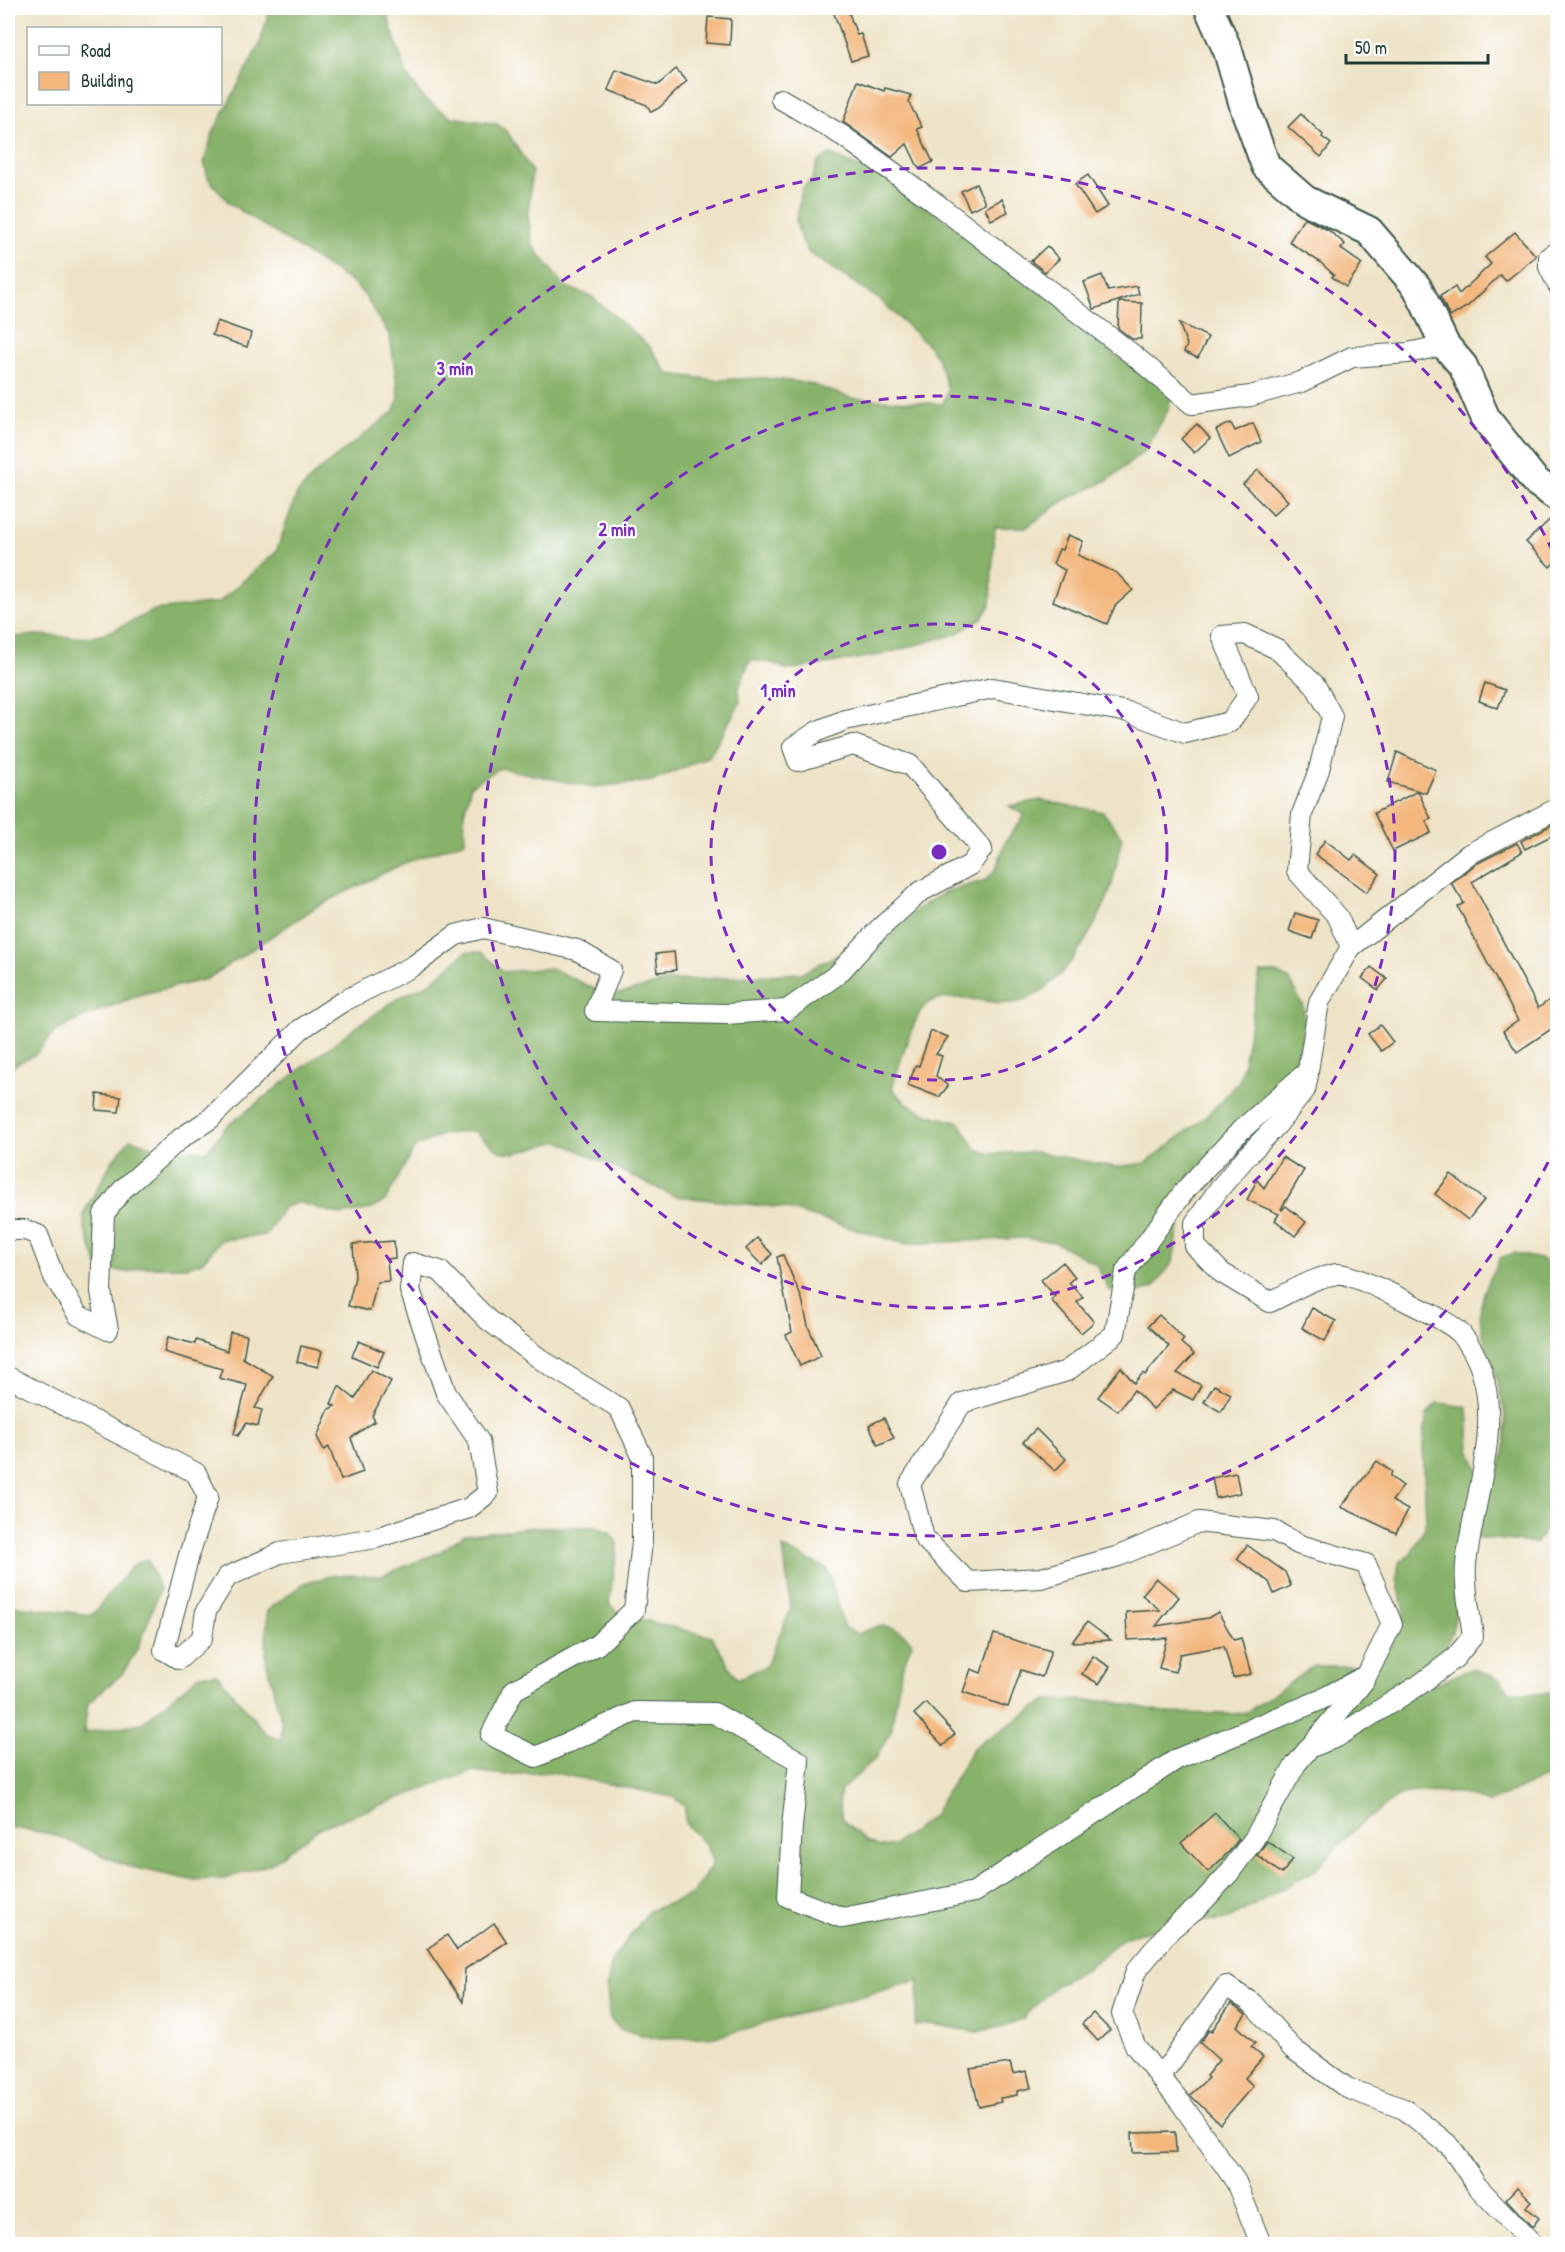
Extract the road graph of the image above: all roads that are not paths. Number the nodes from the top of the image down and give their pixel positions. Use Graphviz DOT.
graph roads {
  1 [pos="1209,8"];
  2 [pos="781,99"];
  3 [pos="1557,251"];
  4 [pos="1557,285"];
  5 [pos="1445,345"];
  6 [pos="1557,497"];
  7 [pos="1557,808"];
  8 [pos="1351,947"];
  9 [pos="1308,1071"];
  10 [pos="8,1230"];
  11 [pos="8,1377"];
  12 [pos="1368,1676"];
  13 [pos="1310,1748"];
  14 [pos="1158,2074"];
  15 [pos="1261,2244"];
  16 [pos="1532,2244"];
  1 -- 5 [label="street"];
  2 -- 5 [label="street"];
  3 -- 4 [label="street"];
  5 -- 6 [label="street"];
  7 -- 8 [label="street"];
  8 -- 9 [label="street"];
  8 -- 10 [label="street"];
  9 -- 12 [label="street"];
  9 -- 13 [label="street"];
  11 -- 12 [label="street"];
  12 -- 13 [label="street"];
  13 -- 14 [label="street"];
  14 -- 15 [label="street"];
  14 -- 16 [label="street"];
}
